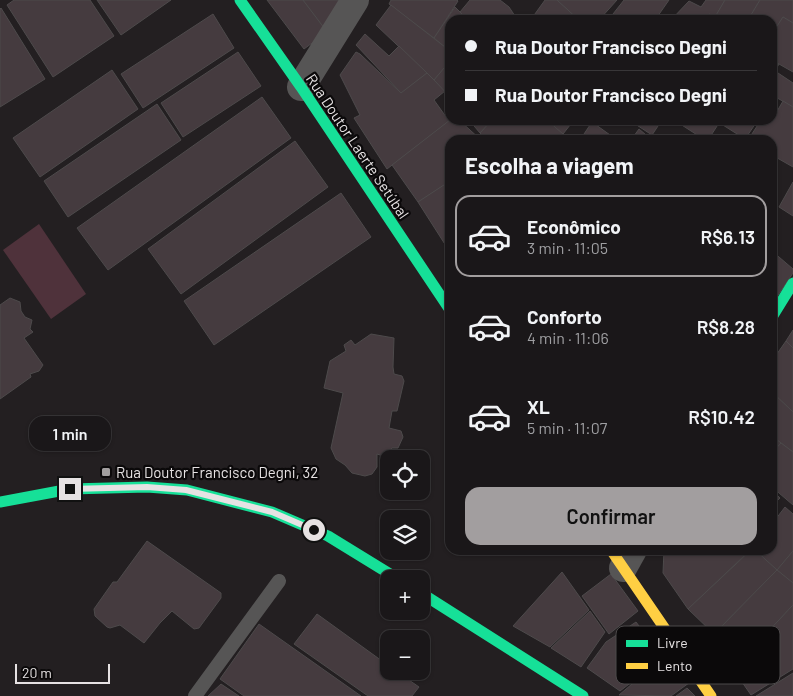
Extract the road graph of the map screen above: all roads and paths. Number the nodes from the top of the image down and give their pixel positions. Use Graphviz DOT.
graph roads {
  1 [pos="240,0"];
  2 [pos="355,0"];
  3 [pos="301,87"];
  4 [pos="793,282"];
  5 [pos="445,303"];
  6 [pos="777,309"];
  7 [pos="0,502"];
  8 [pos="622,556"];
  9 [pos="383,570"];
  10 [pos="280,581"];
  11 [pos="430,599"];
  12 [pos="666,626"];
  13 [pos="703,684"];
  14 [pos="195,696"];
  15 [pos="583,696"];
  16 [pos="711,696"];
  1 -- 3 [label="street, Rua Doutor Laerte Setúbal"];
  2 -- 3 [label="street"];
  3 -- 5 [label="street, Rua Doutor Laerte Setúbal"];
  4 -- 6 [label="street"];
  7 -- 9 [label="street"];
  8 -- 12 [label="street"];
  10 -- 14 [label="lane"];
  11 -- 15 [label="street"];
  13 -- 16 [label="street"];
}
